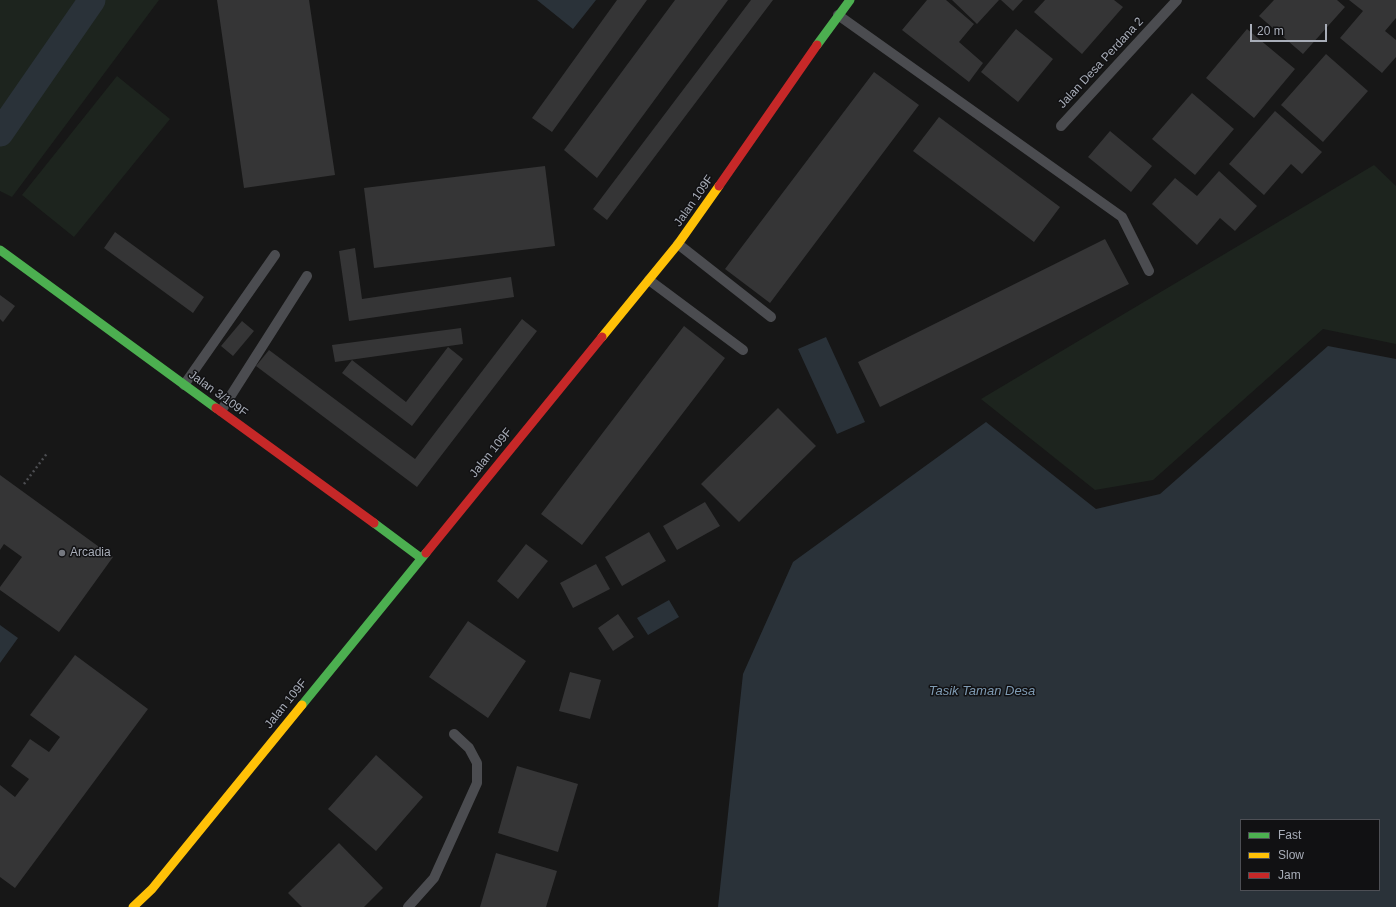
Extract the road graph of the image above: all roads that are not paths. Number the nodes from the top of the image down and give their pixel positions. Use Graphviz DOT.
graph roads {
  1 [pos="850,0"];
  2 [pos="1177,0"];
  3 [pos="838,15"];
  4 [pos="1061,126"];
  5 [pos="678,244"];
  6 [pos="0,250"];
  7 [pos="275,255"];
  8 [pos="1149,271"];
  9 [pos="307,276"];
  10 [pos="649,280"];
  11 [pos="771,316"];
  12 [pos="743,350"];
  13 [pos="184,384"];
  14 [pos="221,411"];
  15 [pos="421,558"];
  16 [pos="454,734"];
  17 [pos="133,907"];
  18 [pos="408,907"];
  1 -- 3 [label="street, Jalan 109F"];
  2 -- 4 [label="lane, Jalan Desa Perdana 2"];
  3 -- 5 [label="street, Jalan 109F"];
  3 -- 8 [label="lane"];
  5 -- 10 [label="street, Jalan 109F"];
  5 -- 11 [label="lane"];
  6 -- 13 [label="street, Jalan 3/109F"];
  7 -- 13 [label="lane"];
  9 -- 14 [label="lane"];
  10 -- 12 [label="lane"];
  10 -- 15 [label="street, Jalan 109F"];
  13 -- 14 [label="street, Jalan 3/109F"];
  14 -- 15 [label="street, Jalan 3/109F"];
  15 -- 17 [label="street, Jalan 109F"];
  16 -- 18 [label="lane"];
}
